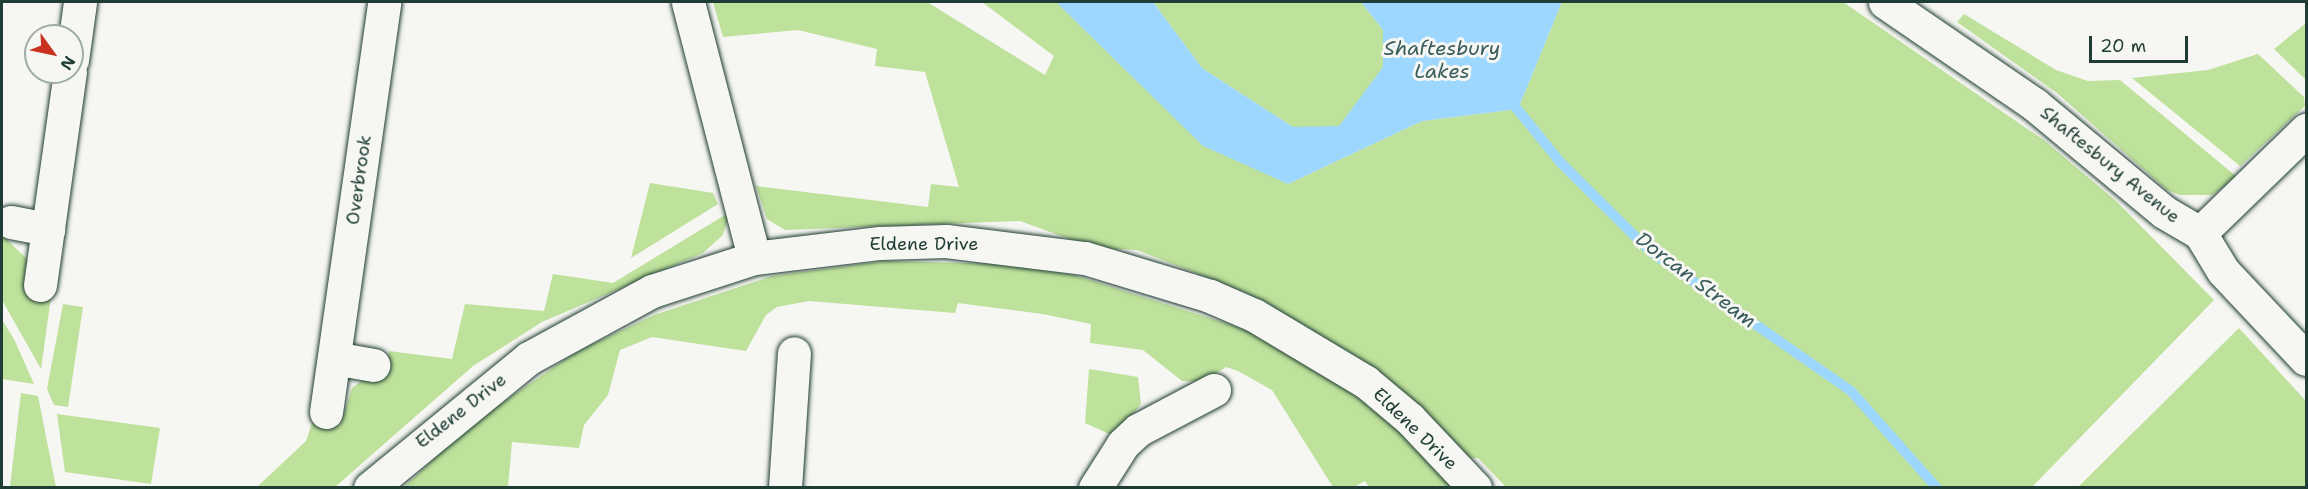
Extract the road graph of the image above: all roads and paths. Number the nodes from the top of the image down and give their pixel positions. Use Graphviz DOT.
graph roads {
  1 [pos="80,2"];
  2 [pos="384,2"];
  3 [pos="688,2"];
  4 [pos="1885,2"];
  5 [pos="77,24"];
  6 [pos="68,84"];
  7 [pos="2307,130"];
  8 [pos="11,222"];
  9 [pos="48,229"];
  10 [pos="2200,233"];
  11 [pos="754,258"];
  12 [pos="40,285"];
  13 [pos="794,353"];
  14 [pos="334,358"];
  15 [pos="2307,359"];
  16 [pos="373,365"];
  17 [pos="1214,390"];
  18 [pos="326,412"];
  19 [pos="370,488"];
  20 [pos="785,488"];
  21 [pos="1095,488"];
  22 [pos="1475,488"];
  1 -- 5 [label="street"];
  2 -- 14 [label="street, Overbrook"];
  3 -- 11 [label="street"];
  4 -- 10 [label="street, Shaftesbury Avenue"];
  6 -- 9 [label="street"];
  7 -- 10 [label="street"];
  8 -- 9 [label="street"];
  9 -- 12 [label="street"];
  10 -- 15 [label="street, Shaftesbury Avenue"];
  11 -- 19 [label="street, Eldene Drive"];
  11 -- 22 [label="street, Eldene Drive"];
  13 -- 20 [label="street"];
  14 -- 16 [label="street"];
  14 -- 18 [label="street, Overbrook"];
  17 -- 21 [label="street"];
}
